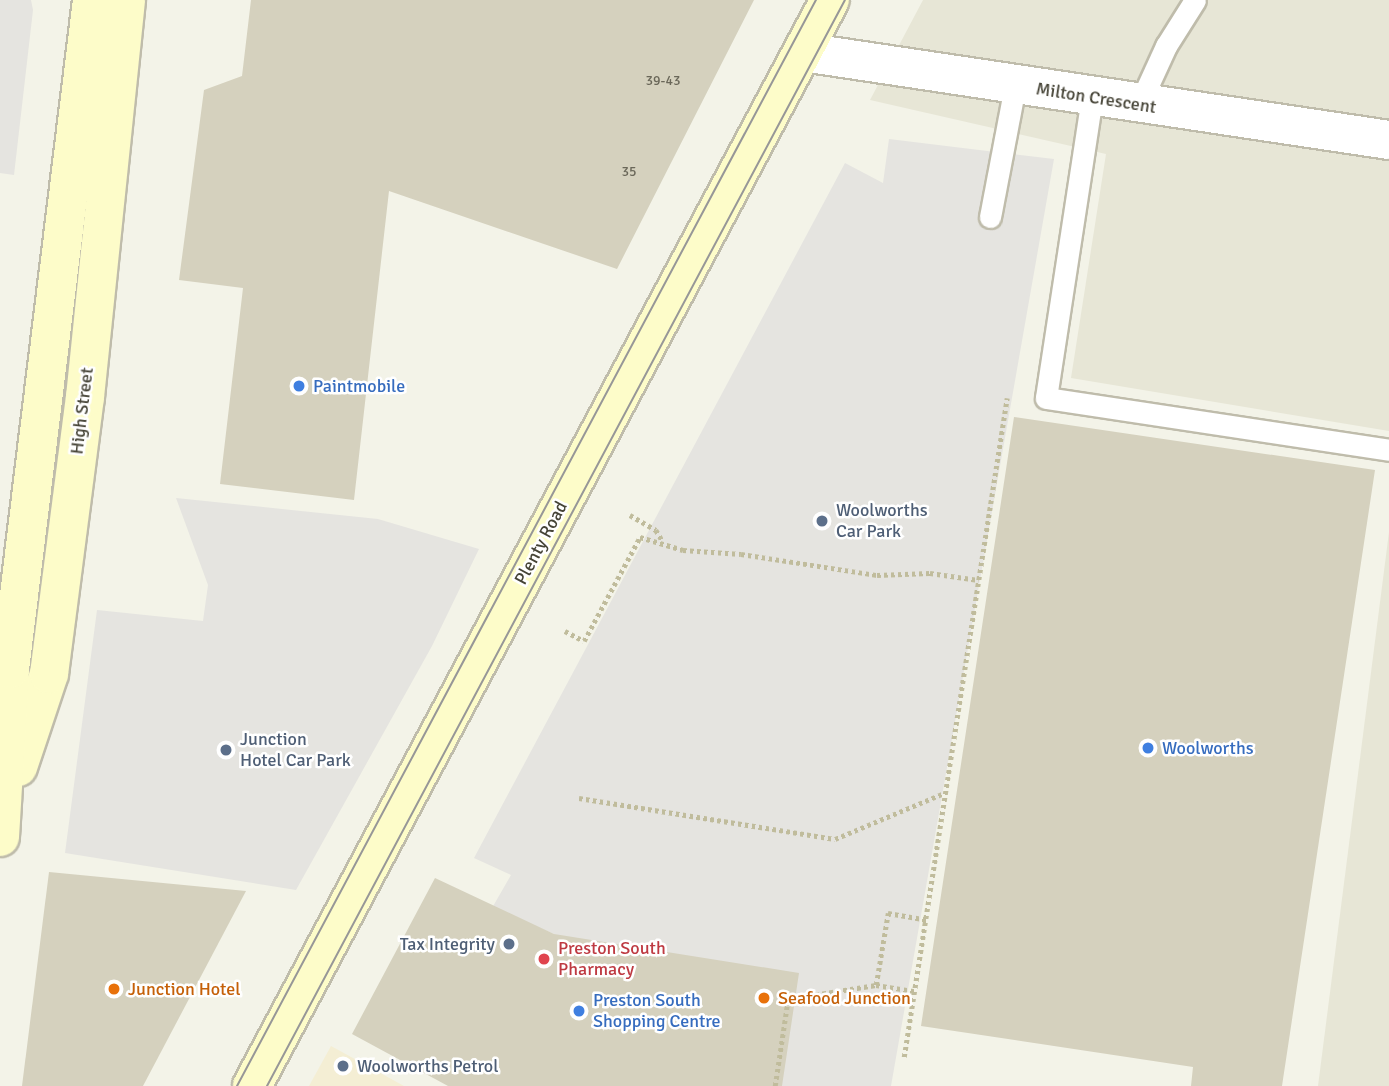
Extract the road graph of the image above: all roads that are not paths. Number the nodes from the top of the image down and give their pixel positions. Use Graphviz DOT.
graph roads {
  1 [pos="92,0"];
  2 [pos="126,0"];
  3 [pos="830,0"];
  4 [pos="1195,0"];
  5 [pos="803,52"];
  6 [pos="1015,86"];
  7 [pos="97,97"];
  8 [pos="1092,97"];
  9 [pos="1139,105"];
  10 [pos="1389,140"];
  11 [pos="990,217"];
  12 [pos="44,393"];
  13 [pos="85,397"];
  14 [pos="1389,450"];
  15 [pos="1,826"];
  16 [pos="252,1086"];
  1 -- 7 [label="main road, High Street"];
  2 -- 7 [label="main road, High Street"];
  3 -- 5 [label="main road, Plenty Road"];
  4 -- 9 [label="lane"];
  5 -- 6 [label="street, Milton Crescent"];
  5 -- 16 [label="main road, Plenty Road"];
  6 -- 8 [label="street, Milton Crescent"];
  6 -- 11 [label="lane"];
  7 -- 12 [label="main road, High Street"];
  7 -- 13 [label="main road, High Street"];
  8 -- 9 [label="street, Milton Crescent"];
  8 -- 14 [label="lane"];
  9 -- 10 [label="street, Milton Crescent"];
  12 -- 13 [label="main road"];
  12 -- 15 [label="main road, High Street"];
  13 -- 15 [label="main road, High Street"];
}
